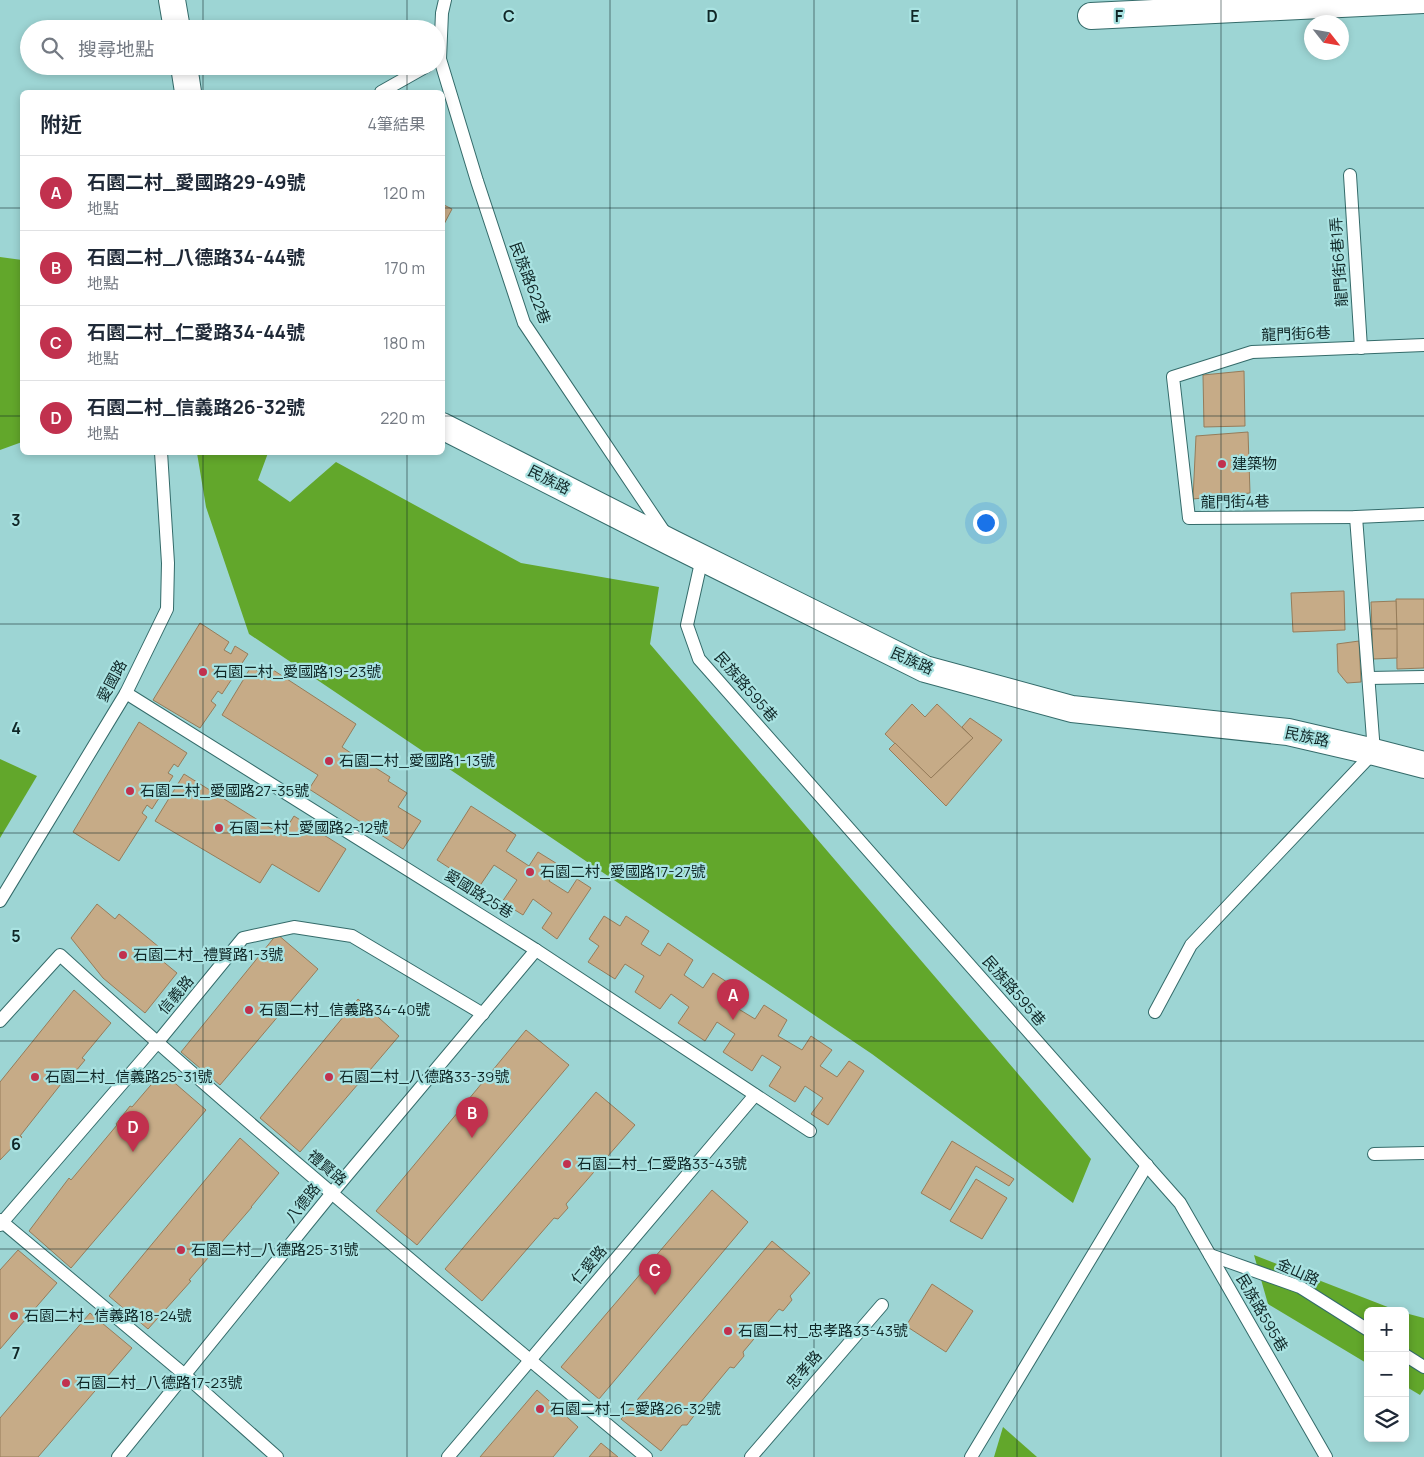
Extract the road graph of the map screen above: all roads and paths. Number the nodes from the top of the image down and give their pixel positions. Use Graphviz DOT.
graph roads {
  1 [pos="172,0"];
  2 [pos="445,0"];
  3 [pos="1424,0"];
  4 [pos="1092,16"];
  5 [pos="175,20"];
  6 [pos="441,20"];
  7 [pos="185,75"];
  8 [pos="411,75"];
  9 [pos="443,75"];
  10 [pos="188,90"];
  11 [pos="385,90"];
  12 [pos="1350,175"];
  13 [pos="1424,345"];
  14 [pos="1361,348"];
  15 [pos="1173,377"];
  16 [pos="445,428"];
  17 [pos="161,455"];
  18 [pos="1424,514"];
  19 [pos="1356,517"];
  20 [pos="672,543"];
  21 [pos="702,558"];
  22 [pos="1424,677"];
  23 [pos="1369,678"];
  24 [pos="126,693"];
  25 [pos="1374,752"];
  26 [pos="1424,765"];
  27 [pos="0,901"];
  28 [pos="536,950"];
  29 [pos="1155,1012"];
  30 [pos="483,1014"];
  31 [pos="0,1021"];
  32 [pos="157,1043"];
  33 [pos="755,1095"];
  34 [pos="810,1131"];
  35 [pos="1424,1153"];
  36 [pos="1374,1154"];
  37 [pos="1147,1166"];
  38 [pos="332,1193"];
  39 [pos="1,1222"];
  40 [pos="1210,1255"];
  41 [pos="882,1305"];
  42 [pos="1364,1327"];
  43 [pos="1409,1357"];
  44 [pos="530,1360"];
  45 [pos="1424,1367"];
  46 [pos="184,1375"];
  47 [pos="118,1457"];
  48 [pos="277,1457"];
  49 [pos="448,1457"];
  50 [pos="646,1457"];
  51 [pos="751,1457"];
  52 [pos="971,1457"];
  53 [pos="1326,1457"];
  1 -- 5 [label="street"];
  2 -- 6 [label="lane, 民族路622巷"];
  3 -- 4 [label="street"];
  7 -- 10 [label="street"];
  8 -- 11 [label="lane"];
  9 -- 20 [label="lane, 民族路622巷"];
  12 -- 14 [label="lane, 龍門街6巷1弄"];
  13 -- 14 [label="lane, 龍門街6巷"];
  14 -- 15 [label="lane, 龍門街6巷"];
  15 -- 19 [label="lane, 龍門街4巷"];
  16 -- 20 [label="street, 民族路"];
  17 -- 24 [label="lane, 愛國路"];
  18 -- 19 [label="lane, 龍門街4巷"];
  19 -- 23 [label="lane"];
  20 -- 21 [label="street, 民族路"];
  21 -- 25 [label="street, 民族路"];
  21 -- 37 [label="lane, 民族路595巷"];
  22 -- 23 [label="lane"];
  23 -- 25 [label="lane"];
  24 -- 27 [label="lane, 愛國路"];
  24 -- 28 [label="lane, 愛國路25巷"];
  25 -- 26 [label="street, 民族路"];
  25 -- 29 [label="lane"];
  28 -- 30 [label="lane, 八德路"];
  28 -- 33 [label="lane, 愛國路25巷"];
  30 -- 32 [label="lane, 信義路"];
  30 -- 38 [label="lane, 八德路"];
  31 -- 32 [label="lane, 禮賢路"];
  32 -- 38 [label="lane, 禮賢路"];
  32 -- 39 [label="lane, 信義路"];
  33 -- 34 [label="lane, 愛國路25巷"];
  33 -- 44 [label="lane, 仁愛路"];
  35 -- 36 [label="lane"];
  37 -- 40 [label="lane, 民族路595巷"];
  37 -- 52 [label="lane"];
  38 -- 44 [label="lane, 禮賢路"];
  38 -- 46 [label="lane, 八德路"];
  39 -- 46 [label="lane"];
  40 -- 42 [label="lane, 金山路"];
  40 -- 53 [label="lane, 民族路595巷"];
  41 -- 51 [label="lane, 忠孝路"];
  43 -- 45 [label="lane"];
  44 -- 49 [label="lane, 仁愛路"];
  44 -- 50 [label="lane, 禮賢路"];
  46 -- 47 [label="lane, 八德路"];
  46 -- 48 [label="lane"];
}
